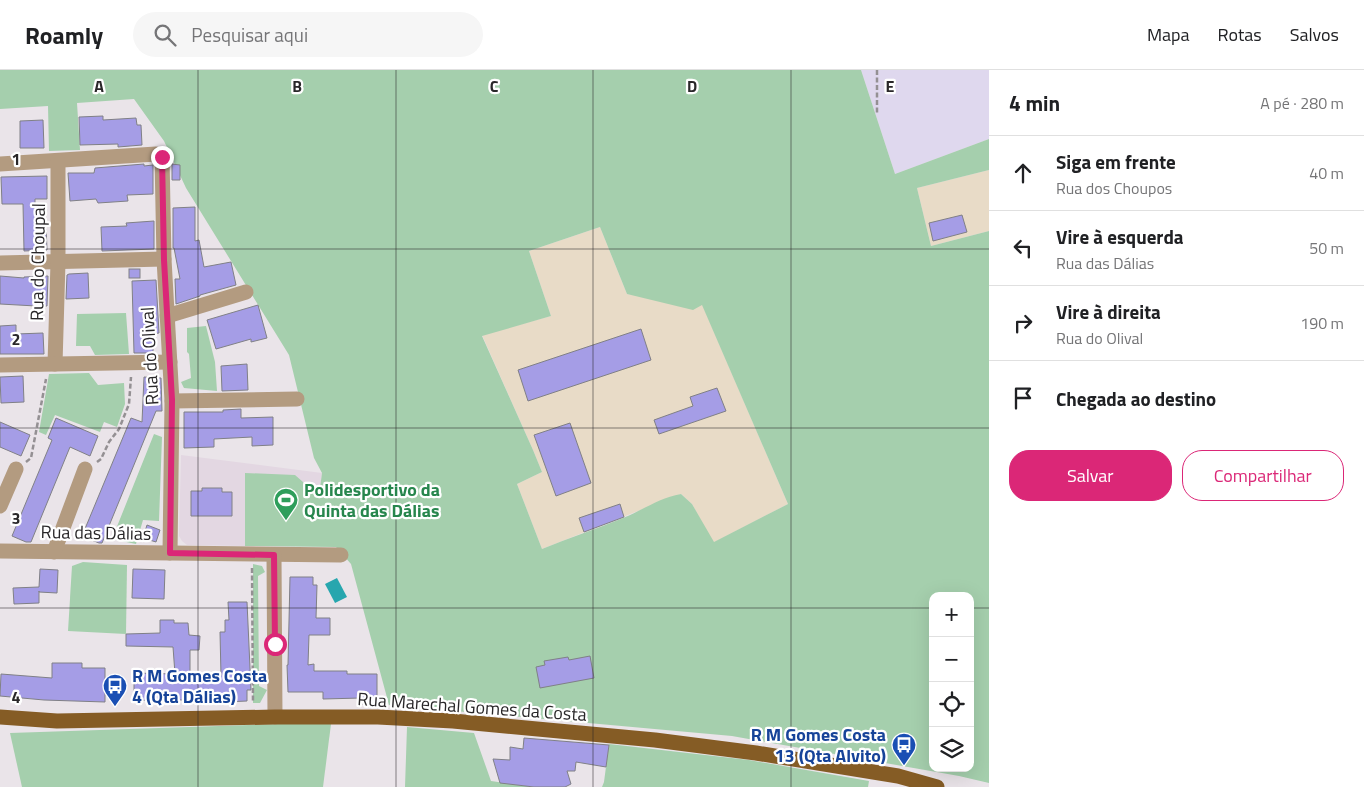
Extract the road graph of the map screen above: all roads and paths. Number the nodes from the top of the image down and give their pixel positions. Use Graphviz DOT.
graph roads {
  1 [pos="877,70"];
  2 [pos="877,113"];
  3 [pos="58,161"];
  4 [pos="0,164"];
  5 [pos="164,260"];
  6 [pos="58,262"];
  7 [pos="0,263"];
  8 [pos="246,292"];
  9 [pos="167,316"];
  10 [pos="170,362"];
  11 [pos="132,363"];
  12 [pos="52,364"];
  13 [pos="0,365"];
  14 [pos="297,399"];
  15 [pos="172,400"];
  16 [pos="16,469"];
  17 [pos="85,469"];
  18 [pos="0,506"];
  19 [pos="0,551"];
  20 [pos="54,552"];
  21 [pos="170,553"];
  22 [pos="252,554"];
  23 [pos="274,555"];
  24 [pos="341,555"];
  25 [pos="0,717"];
  26 [pos="253,717"];
  27 [pos="275,717"];
  28 [pos="937,787"];
  1 -- 2 [label="path"];
  3 -- 4 [label="street"];
  3 -- 5 [label="street, Rua do Olival"];
  3 -- 6 [label="street, Rua do Choupal"];
  5 -- 6 [label="street"];
  5 -- 9 [label="street, Rua do Olival"];
  6 -- 7 [label="street"];
  6 -- 12 [label="street, Rua do Choupal"];
  8 -- 9 [label="street"];
  9 -- 10 [label="street, Rua do Olival"];
  10 -- 11 [label="street"];
  10 -- 15 [label="street, Rua do Olival"];
  11 -- 12 [label="street"];
  11 -- 17 [label="path"];
  12 -- 13 [label="street"];
  12 -- 16 [label="path"];
  14 -- 15 [label="street"];
  15 -- 21 [label="street, Rua do Olival"];
  16 -- 18 [label="street"];
  17 -- 20 [label="street"];
  19 -- 20 [label="street, Rua das Dálias"];
  20 -- 21 [label="street, Rua das Dálias"];
  21 -- 22 [label="street, Rua das Dálias"];
  22 -- 23 [label="street, Rua das Dálias"];
  22 -- 26 [label="path"];
  23 -- 24 [label="street, Rua das Dálias"];
  23 -- 27 [label="street"];
  25 -- 26 [label="main road, Rua Marechal Gomes da Costa"];
  26 -- 27 [label="main road, Rua Marechal Gomes da Costa"];
  27 -- 28 [label="main road, Rua Marechal Gomes da Costa"];
}
